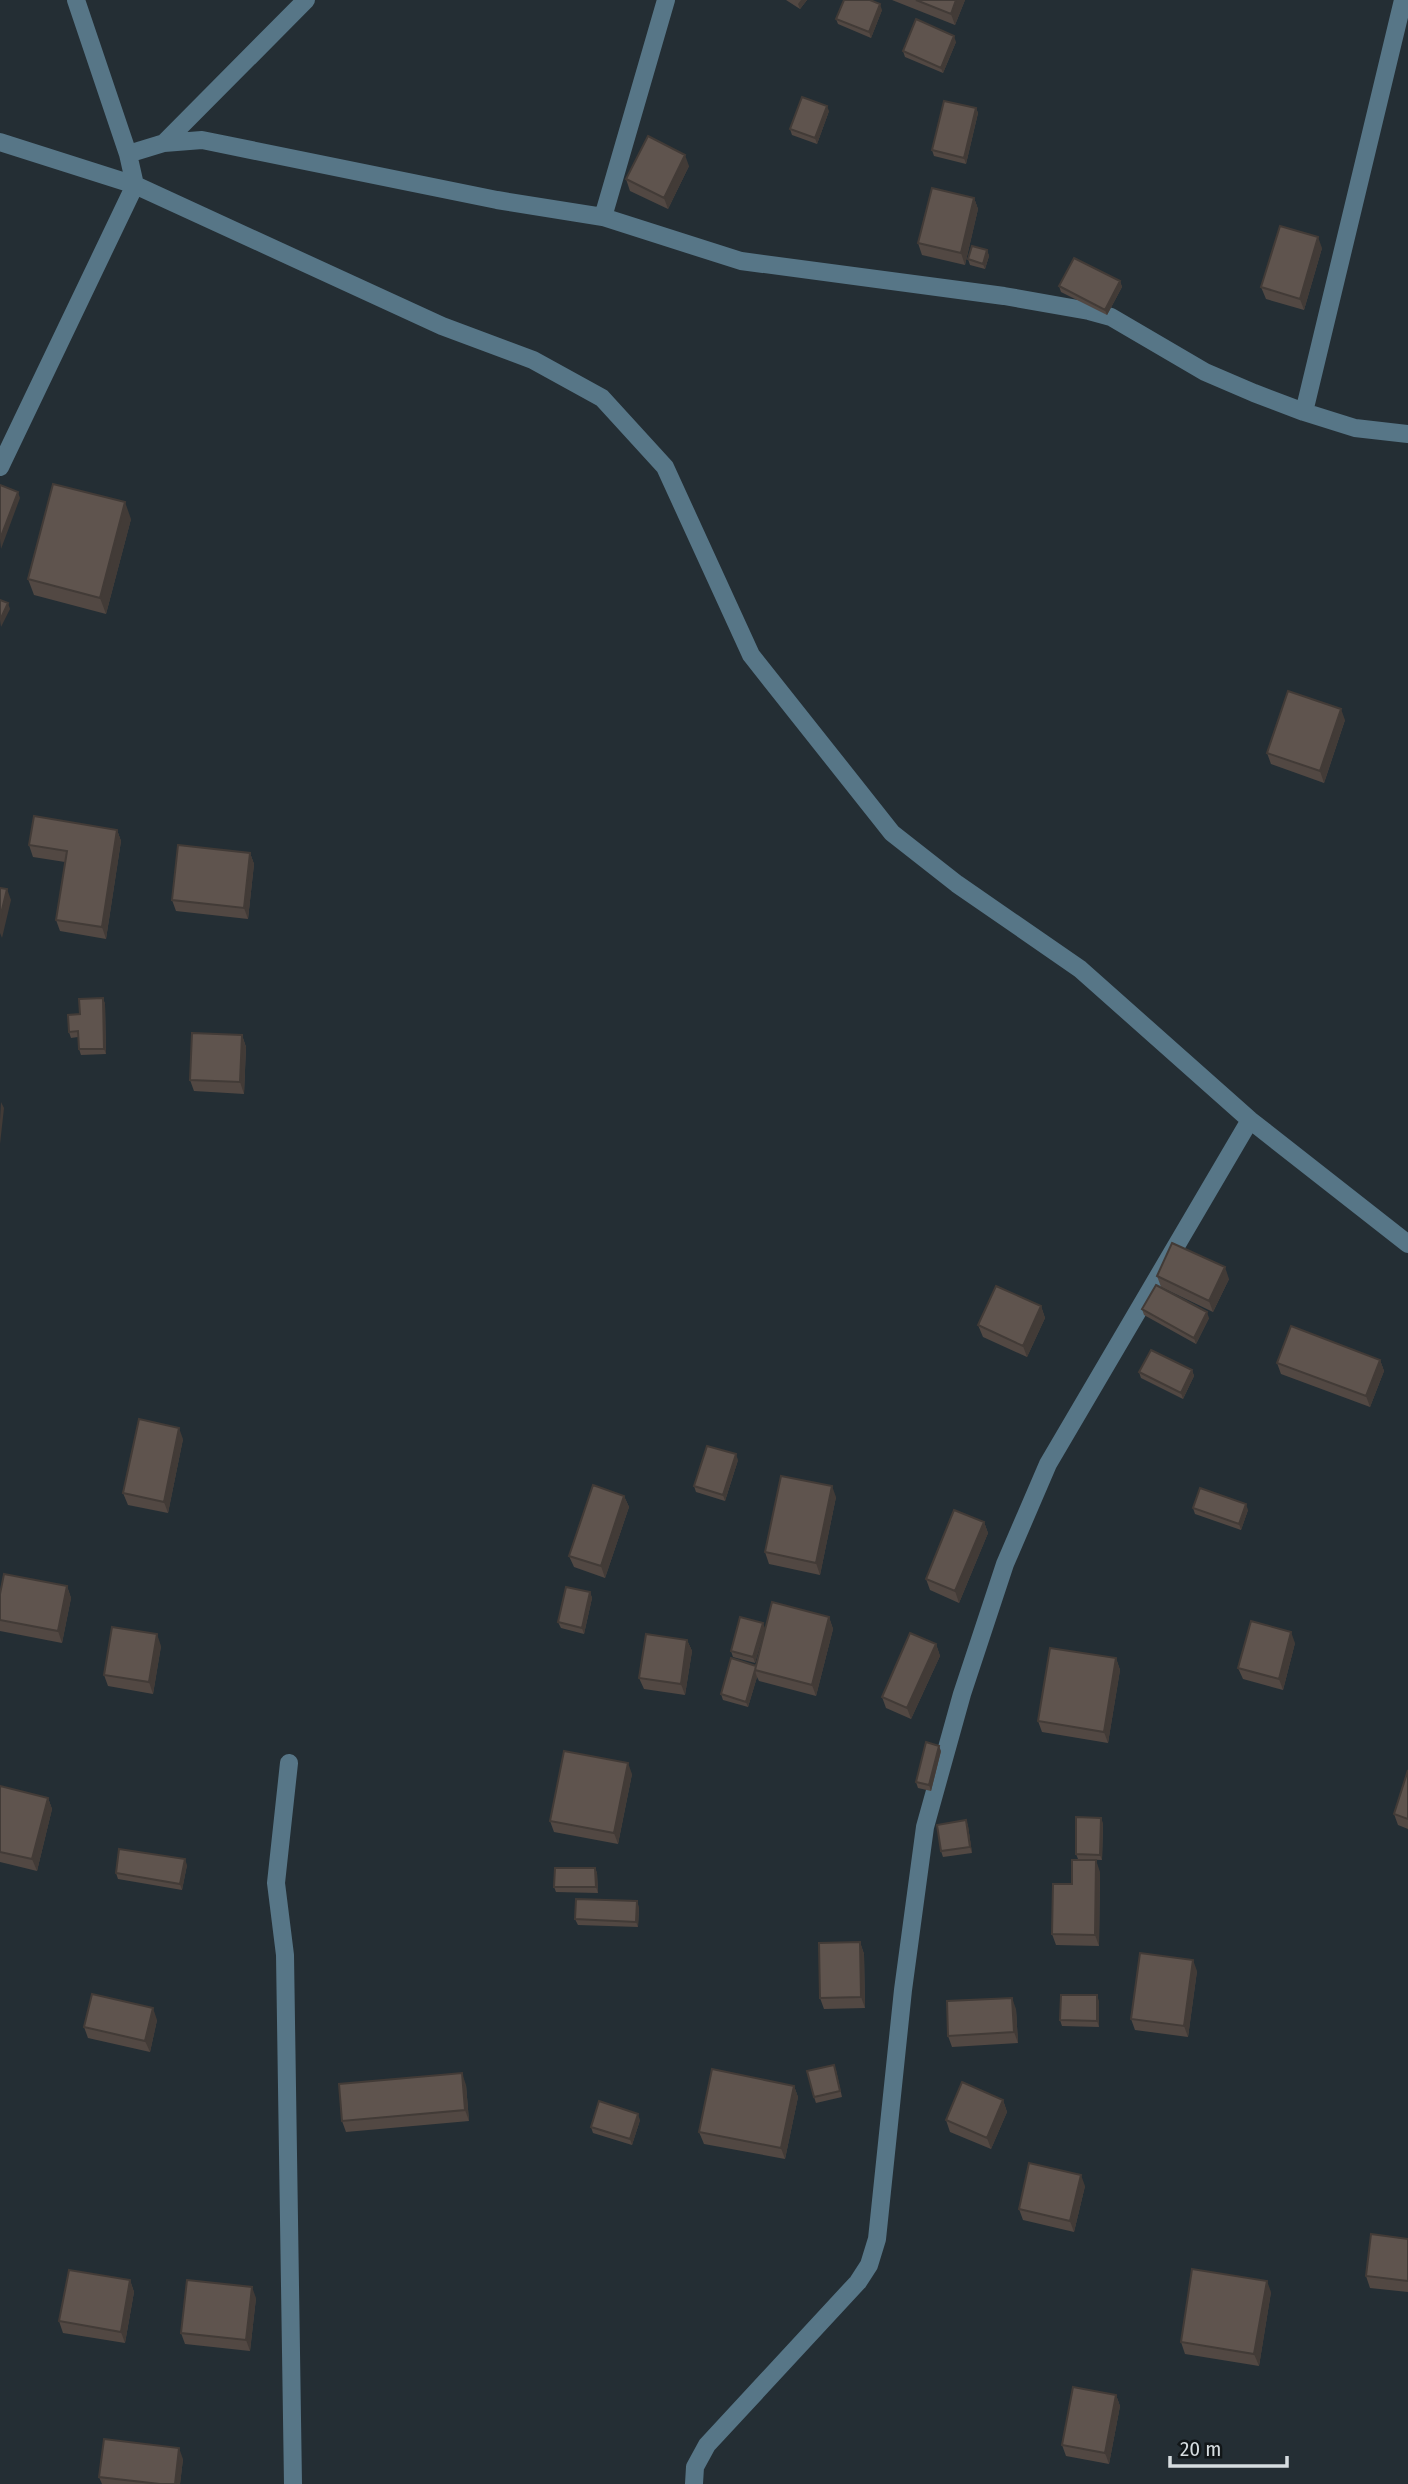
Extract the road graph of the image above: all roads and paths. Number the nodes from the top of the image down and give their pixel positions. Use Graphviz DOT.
graph roads {
  1 [pos="76,0"];
  2 [pos="306,0"];
  3 [pos="666,0"];
  4 [pos="1403,0"];
  5 [pos="0,142"];
  6 [pos="164,143"];
  7 [pos="128,154"];
  8 [pos="135,185"];
  9 [pos="603,218"];
  10 [pos="1304,412"];
  11 [pos="1408,434"];
  12 [pos="0,467"];
  13 [pos="1250,1120"];
  14 [pos="1408,1244"];
  15 [pos="289,1763"];
  16 [pos="293,2484"];
  17 [pos="694,2484"];
  1 -- 7 [label="street"];
  2 -- 6 [label="street"];
  3 -- 9 [label="street"];
  4 -- 10 [label="street"];
  5 -- 8 [label="street"];
  6 -- 7 [label="street"];
  6 -- 9 [label="street"];
  7 -- 8 [label="street"];
  8 -- 12 [label="street"];
  8 -- 13 [label="street"];
  9 -- 10 [label="street"];
  10 -- 11 [label="street"];
  13 -- 14 [label="street"];
  13 -- 17 [label="street"];
  15 -- 16 [label="street"];
}
